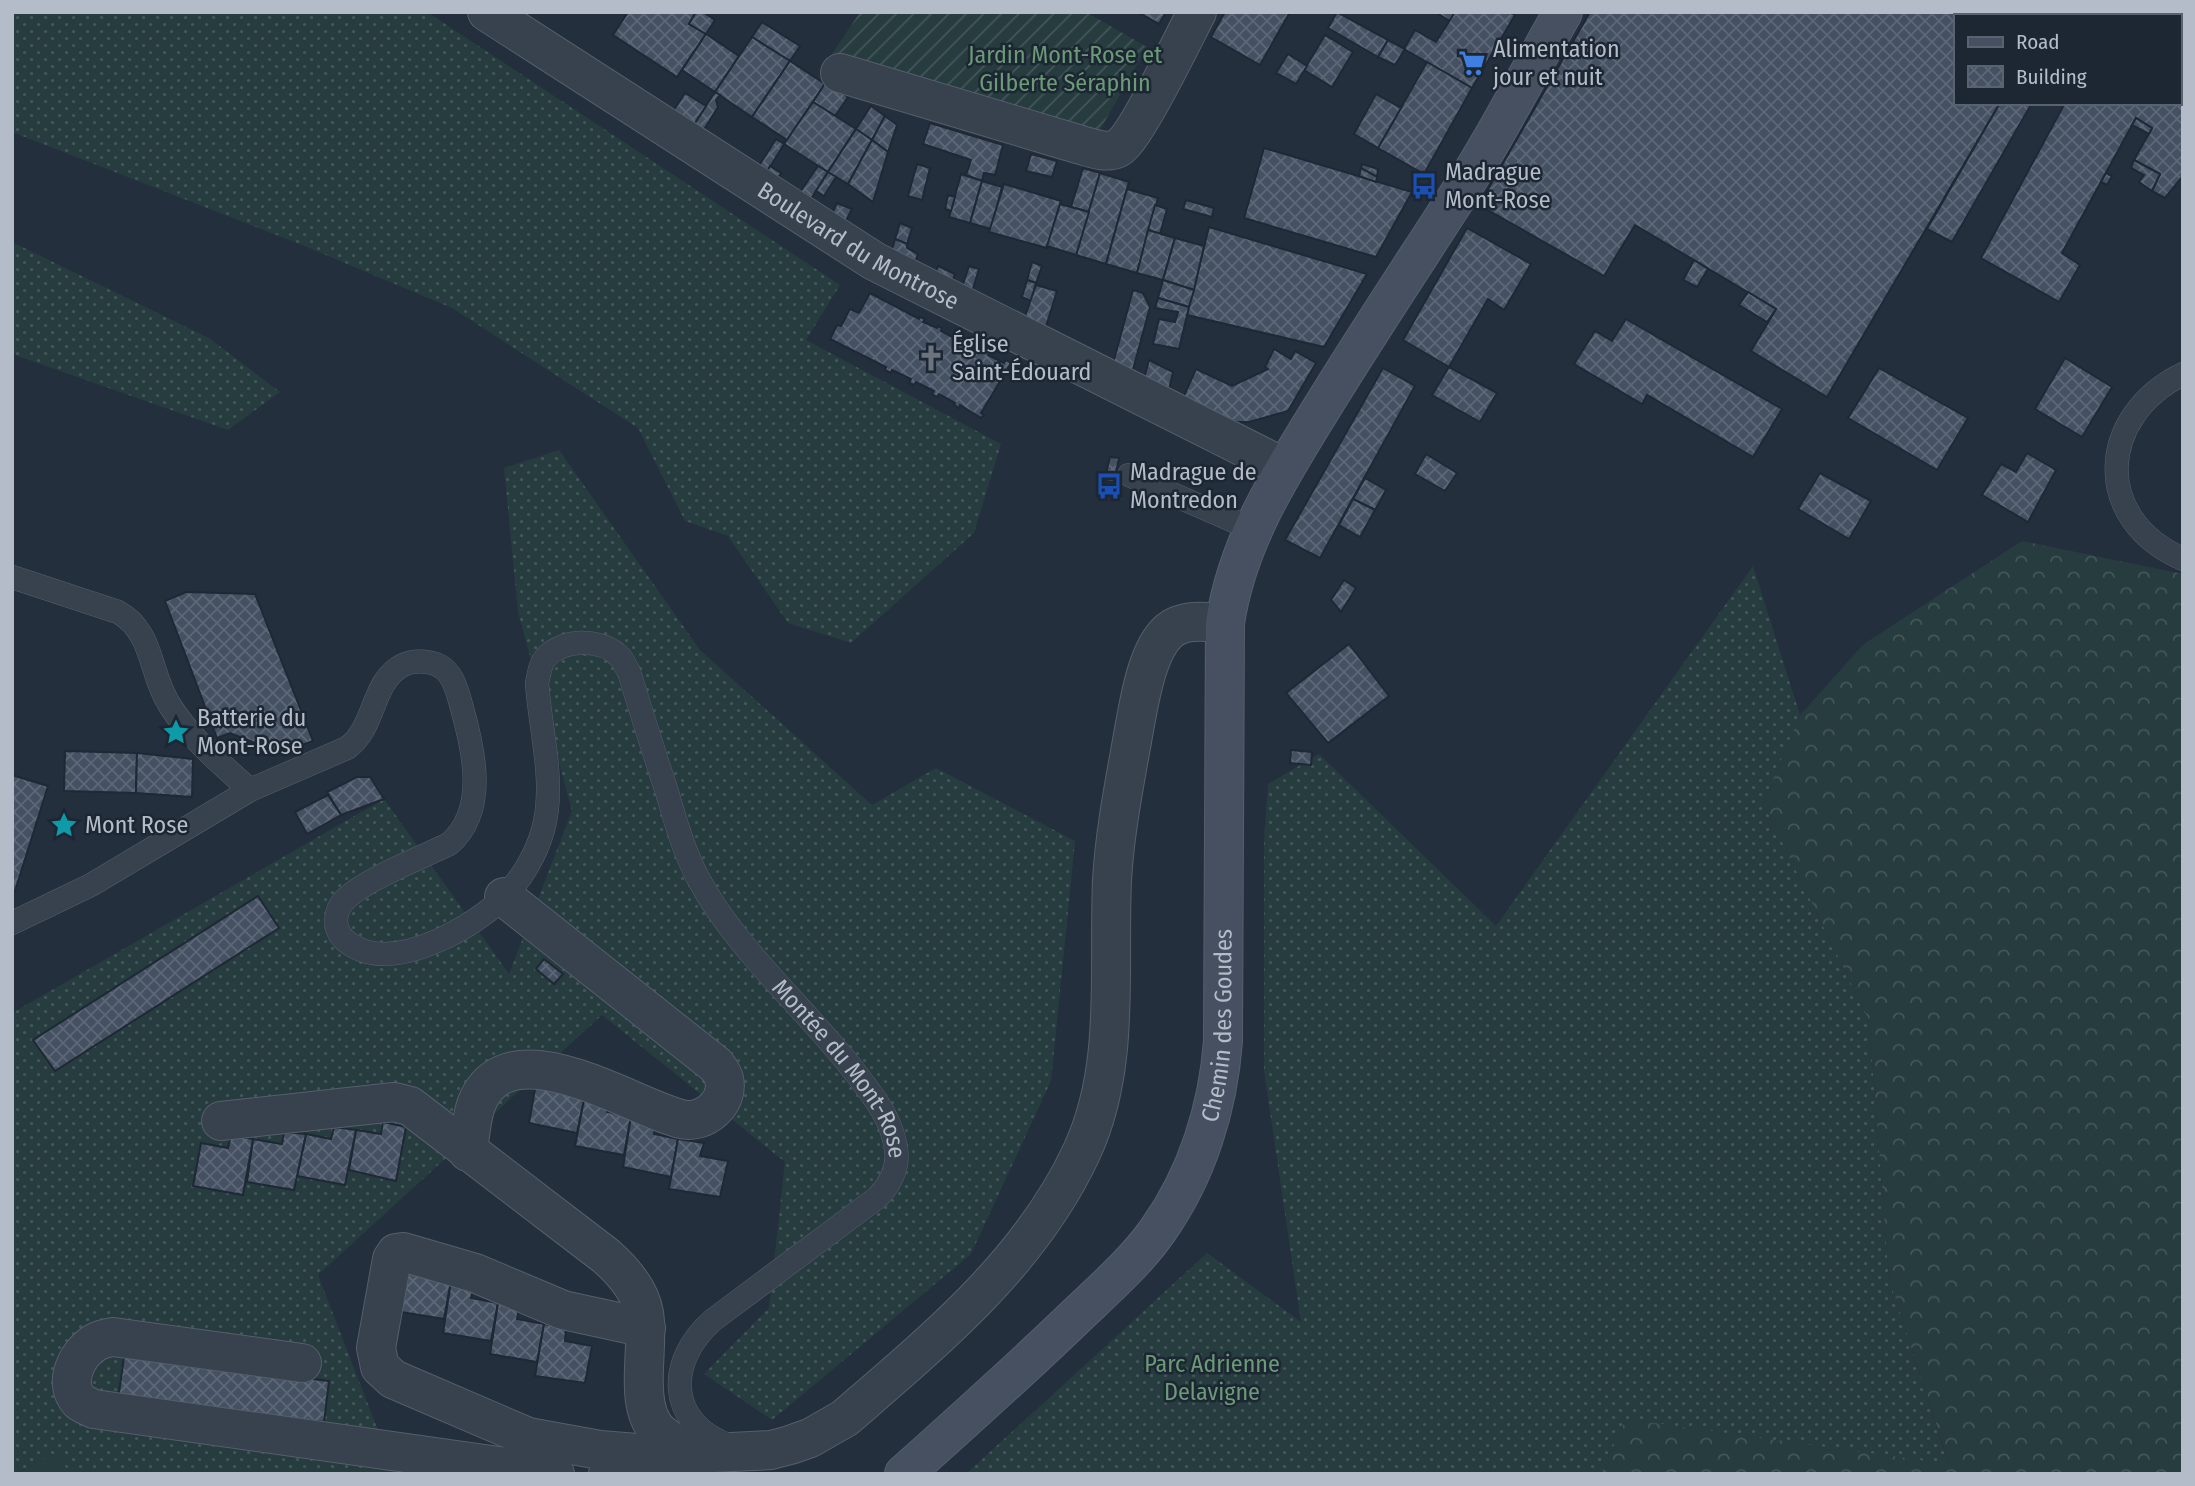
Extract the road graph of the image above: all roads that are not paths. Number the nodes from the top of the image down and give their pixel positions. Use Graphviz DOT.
graph roads {
  1 [pos="487,12"];
  2 [pos="1197,12"];
  3 [pos="1563,12"];
  4 [pos="840,73"];
  5 [pos="2183,374"];
  6 [pos="1285,468"];
  7 [pos="1129,475"];
  8 [pos="1252,529"];
  9 [pos="2183,559"];
  10 [pos="12,577"];
  11 [pos="1225,623"];
  12 [pos="250,790"];
  13 [pos="504,897"];
  14 [pos="12,923"];
  15 [pos="221,1121"];
  16 [pos="468,1152"];
  17 [pos="646,1328"];
  18 [pos="302,1363"];
  19 [pos="754,1451"];
  20 [pos="693,1454"];
  21 [pos="555,1474"];
  22 [pos="608,1474"];
  23 [pos="904,1474"];
  1 -- 6 [label="street, Boulevard du Montrose"];
  2 -- 4 [label="street"];
  3 -- 6 [label="street, Chemin des Goudes"];
  5 -- 9 [label="lane"];
  6 -- 8 [label="street, Chemin des Goudes"];
  7 -- 8 [label="lane"];
  8 -- 11 [label="street, Chemin des Goudes"];
  10 -- 12 [label="lane"];
  11 -- 19 [label="street, Montée du Mont-Rose"];
  11 -- 23 [label="street, Chemin des Goudes"];
  12 -- 13 [label="lane, Montée du Mont-Rose"];
  12 -- 14 [label="lane, Montée du Mont-Rose"];
  13 -- 16 [label="street"];
  13 -- 19 [label="lane, Montée du Mont-Rose"];
  15 -- 16 [label="street"];
  16 -- 17 [label="street"];
  17 -- 20 [label="street"];
  17 -- 20 [label="street"];
  18 -- 21 [label="street"];
  19 -- 20 [label="street"];
  20 -- 22 [label="street"];
}
